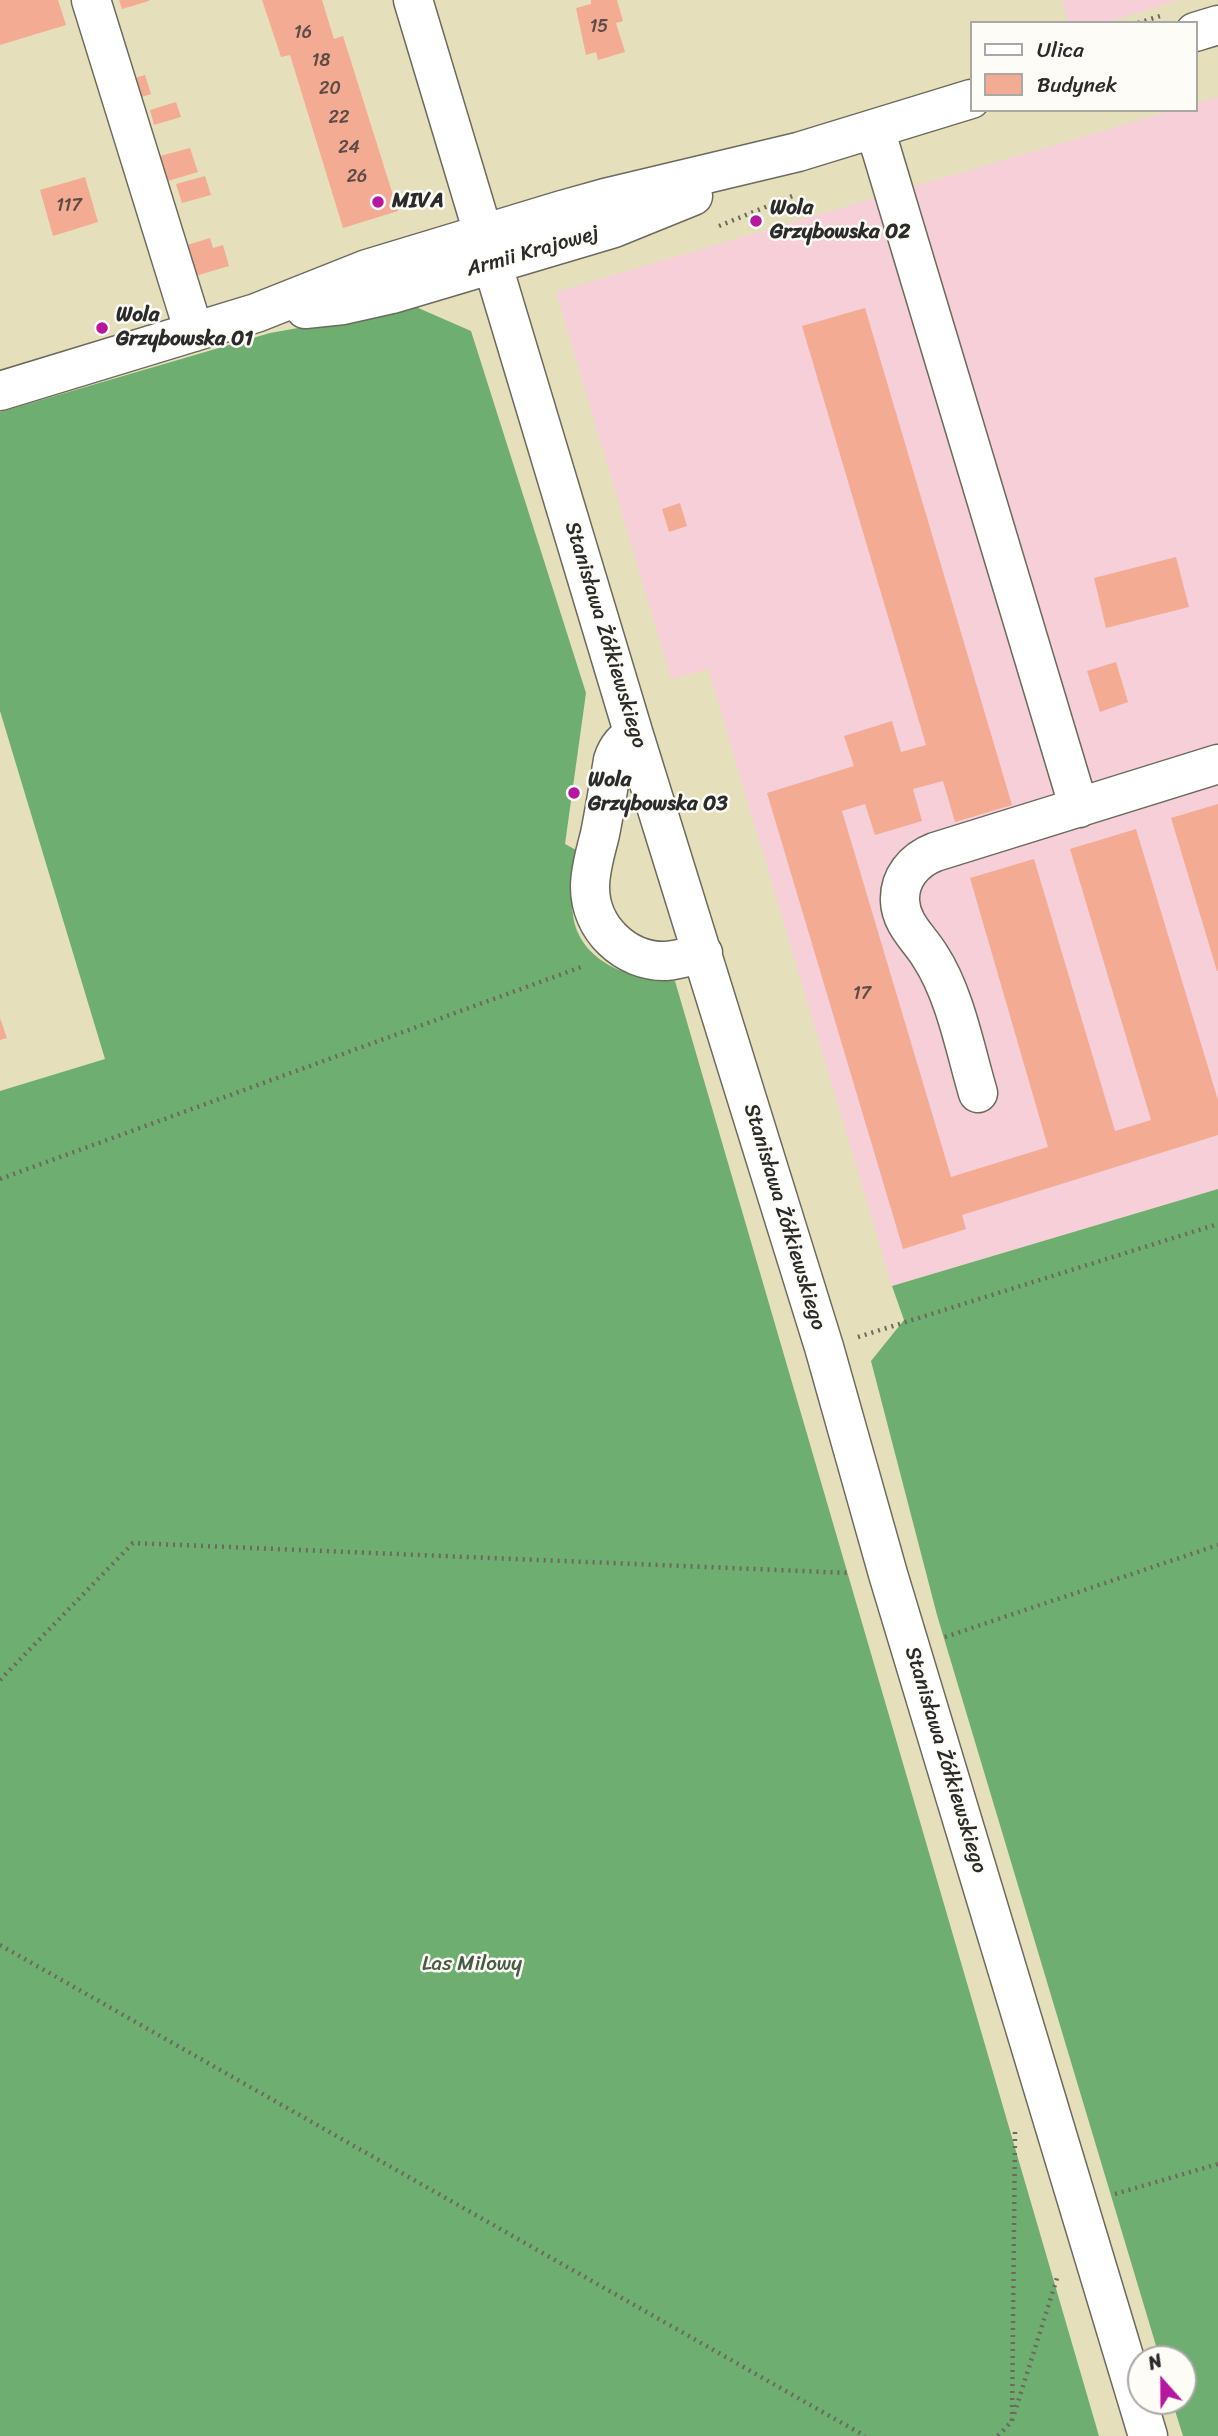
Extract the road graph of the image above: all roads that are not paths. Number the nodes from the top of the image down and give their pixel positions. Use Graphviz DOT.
graph roads {
  1 [pos="91,0"];
  2 [pos="413,0"];
  3 [pos="1218,25"];
  4 [pos="1197,31"];
  5 [pos="970,99"];
  6 [pos="875,129"];
  7 [pos="489,249"];
  8 [pos="194,332"];
  9 [pos="0,391"];
  10 [pos="634,735"];
  11 [pos="1218,764"];
  12 [pos="1079,808"];
  13 [pos="703,953"];
  14 [pos="978,1093"];
  15 [pos="1148,2436"];
  1 -- 8 [label="street"];
  2 -- 7 [label="street, Stanisława Żółkiewskiego"];
  3 -- 4 [label="street"];
  5 -- 6 [label="street, Armii Krajowej"];
  6 -- 7 [label="street, Armii Krajowej"];
  6 -- 12 [label="street"];
  7 -- 8 [label="street, Armii Krajowej"];
  7 -- 10 [label="street, Stanisława Żółkiewskiego"];
  8 -- 9 [label="street, Armii Krajowej"];
  10 -- 13 [label="street, Stanisława Żółkiewskiego"];
  10 -- 13 [label="street"];
  11 -- 12 [label="street"];
  12 -- 14 [label="street"];
  13 -- 15 [label="street, Stanisława Żółkiewskiego"];
}
